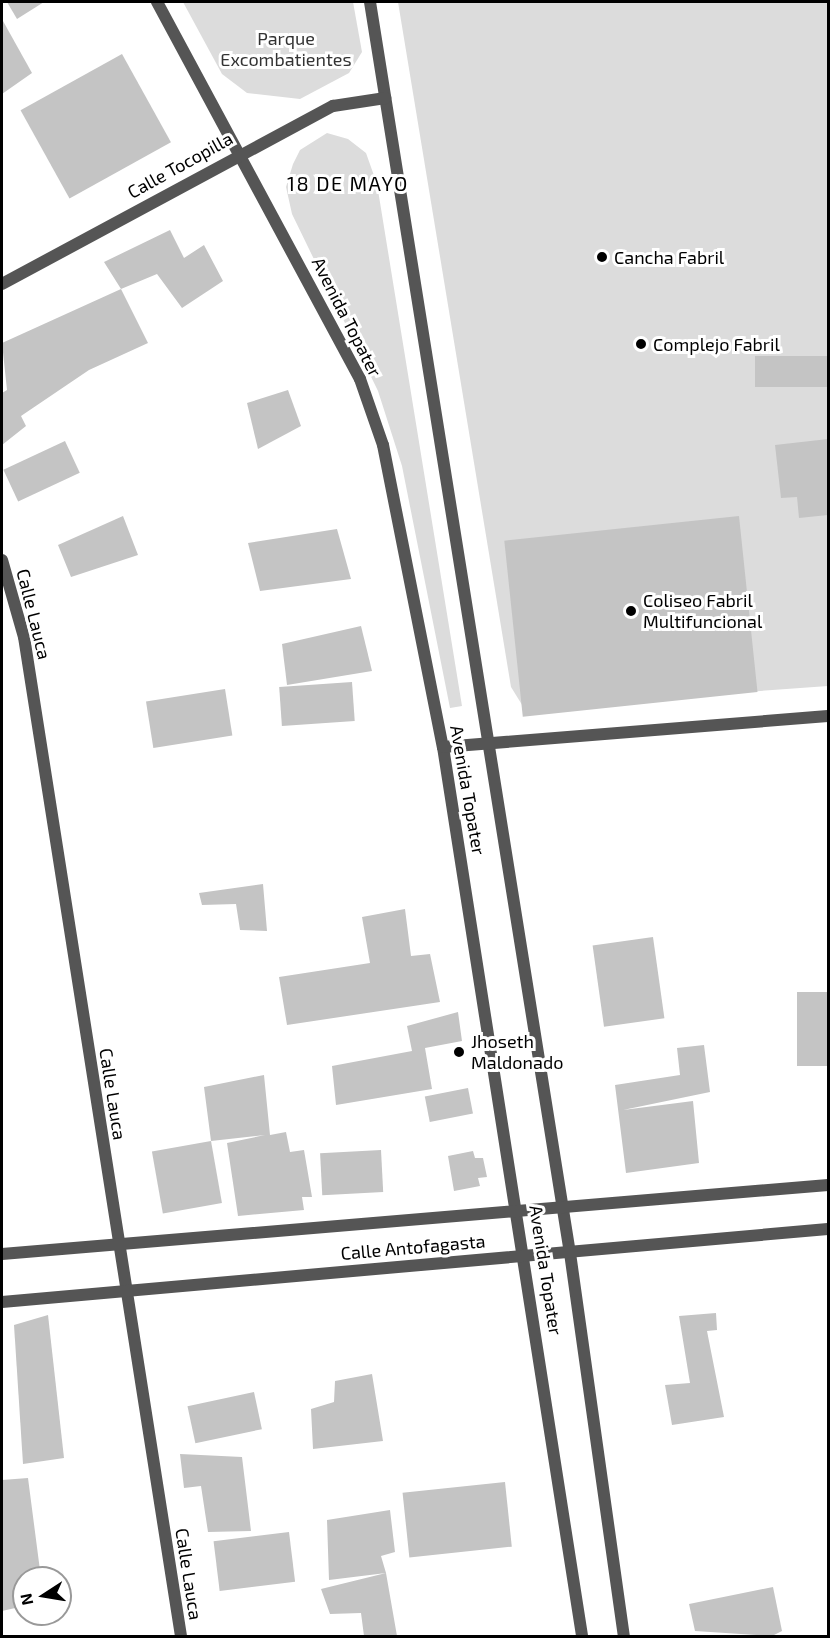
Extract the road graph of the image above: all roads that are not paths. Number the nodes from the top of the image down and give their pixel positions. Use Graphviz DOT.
graph roads {
  1 [pos="157,2"];
  2 [pos="370,2"];
  3 [pos="385,98"];
  4 [pos="240,152"];
  5 [pos="2,284"];
  6 [pos="2,560"];
  7 [pos="828,716"];
  8 [pos="486,742"];
  9 [pos="443,747"];
  10 [pos="828,1185"];
  11 [pos="562,1206"];
  12 [pos="519,1210"];
  13 [pos="828,1229"];
  14 [pos="118,1243"];
  15 [pos="570,1253"];
  16 [pos="2,1254"];
  17 [pos="526,1255"];
  18 [pos="124,1292"];
  19 [pos="2,1302"];
  20 [pos="181,1636"];
  21 [pos="582,1636"];
  22 [pos="624,1636"];
  1 -- 4 [label="street, Avenida Topater"];
  2 -- 3 [label="street, Avenida Topater"];
  3 -- 4 [label="street, Calle Tocopilla"];
  3 -- 8 [label="street, Avenida Topater"];
  4 -- 5 [label="street, Calle Tocopilla"];
  4 -- 9 [label="street, Avenida Topater"];
  6 -- 14 [label="street, Calle Lauca"];
  7 -- 8 [label="street"];
  8 -- 9 [label="street"];
  8 -- 11 [label="street, Avenida Topater"];
  9 -- 12 [label="street, Avenida Topater"];
  10 -- 11 [label="street, Calle Antofagasta"];
  11 -- 12 [label="street, Calle Antofagasta"];
  11 -- 15 [label="street, Avenida Topater"];
  12 -- 14 [label="street, Calle Antofagasta"];
  12 -- 17 [label="street, Avenida Topater"];
  13 -- 15 [label="street, Calle Antofagasta"];
  14 -- 16 [label="street, Calle Antofagasta"];
  14 -- 18 [label="street, Calle Lauca"];
  15 -- 17 [label="street, Calle Antofagasta"];
  15 -- 22 [label="street, Avenida Topater"];
  17 -- 18 [label="street, Calle Antofagasta"];
  17 -- 21 [label="street, Avenida Topater"];
  18 -- 19 [label="street, Calle Antofagasta"];
  18 -- 20 [label="street, Calle Lauca"];
}
